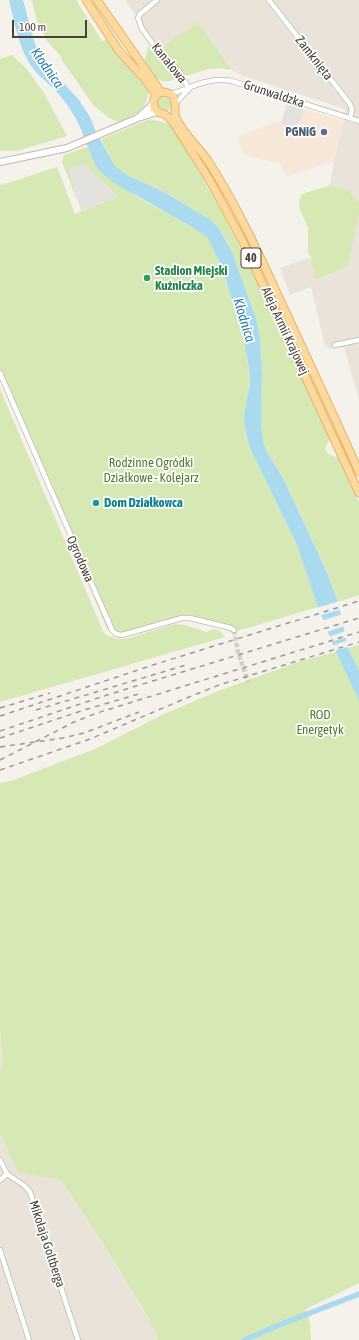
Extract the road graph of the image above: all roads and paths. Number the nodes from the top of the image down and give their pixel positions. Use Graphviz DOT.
graph roads {
  1 [pos="86,0"];
  2 [pos="97,0"];
  3 [pos="157,0"];
  4 [pos="269,0"];
  5 [pos="189,88"];
  6 [pos="171,94"];
  7 [pos="157,96"];
  8 [pos="175,106"];
  9 [pos="161,113"];
  10 [pos="138,118"];
  11 [pos="350,118"];
  12 [pos="359,121"];
  13 [pos="0,162"];
  14 [pos="359,340"];
  15 [pos="335,345"];
  16 [pos="0,373"];
  17 [pos="359,472"];
  18 [pos="359,493"];
  19 [pos="232,629"];
  20 [pos="0,1160"];
  21 [pos="7,1174"];
  22 [pos="0,1180"];
  23 [pos="0,1250"];
  24 [pos="29,1340"];
  25 [pos="78,1340"];
  1 -- 7 [label="main road, Aleja Armii Krajowej / 40"];
  2 -- 7 [label="main road, Aleja Armii Krajowej / 40"];
  3 -- 5 [label="street, Kanałowa"];
  4 -- 11 [label="street, Zamknięta"];
  5 -- 6 [label="street, Grunwaldzka"];
  5 -- 8 [label="street, Grunwaldzka"];
  5 -- 11 [label="street, Grunwaldzka"];
  6 -- 7 [label="main road"];
  6 -- 8 [label="main road, Aleja Armii Krajowej / 40"];
  7 -- 9 [label="main road, Aleja Armii Krajowej / 40"];
  7 -- 10 [label="street"];
  8 -- 9 [label="main road"];
  8 -- 17 [label="main road, Aleja Armii Krajowej / 40"];
  9 -- 10 [label="street"];
  9 -- 18 [label="main road, Aleja Armii Krajowej / 40"];
  10 -- 13 [label="street"];
  11 -- 12 [label="street, Grunwaldzka"];
  14 -- 15 [label="street"];
  16 -- 19 [label="street, Ogrodowa"];
  20 -- 21 [label="street, Mikołaja Goltberga"];
  21 -- 22 [label="street"];
  21 -- 25 [label="street, Mikołaja Goltberga"];
  23 -- 24 [label="street"];
}
